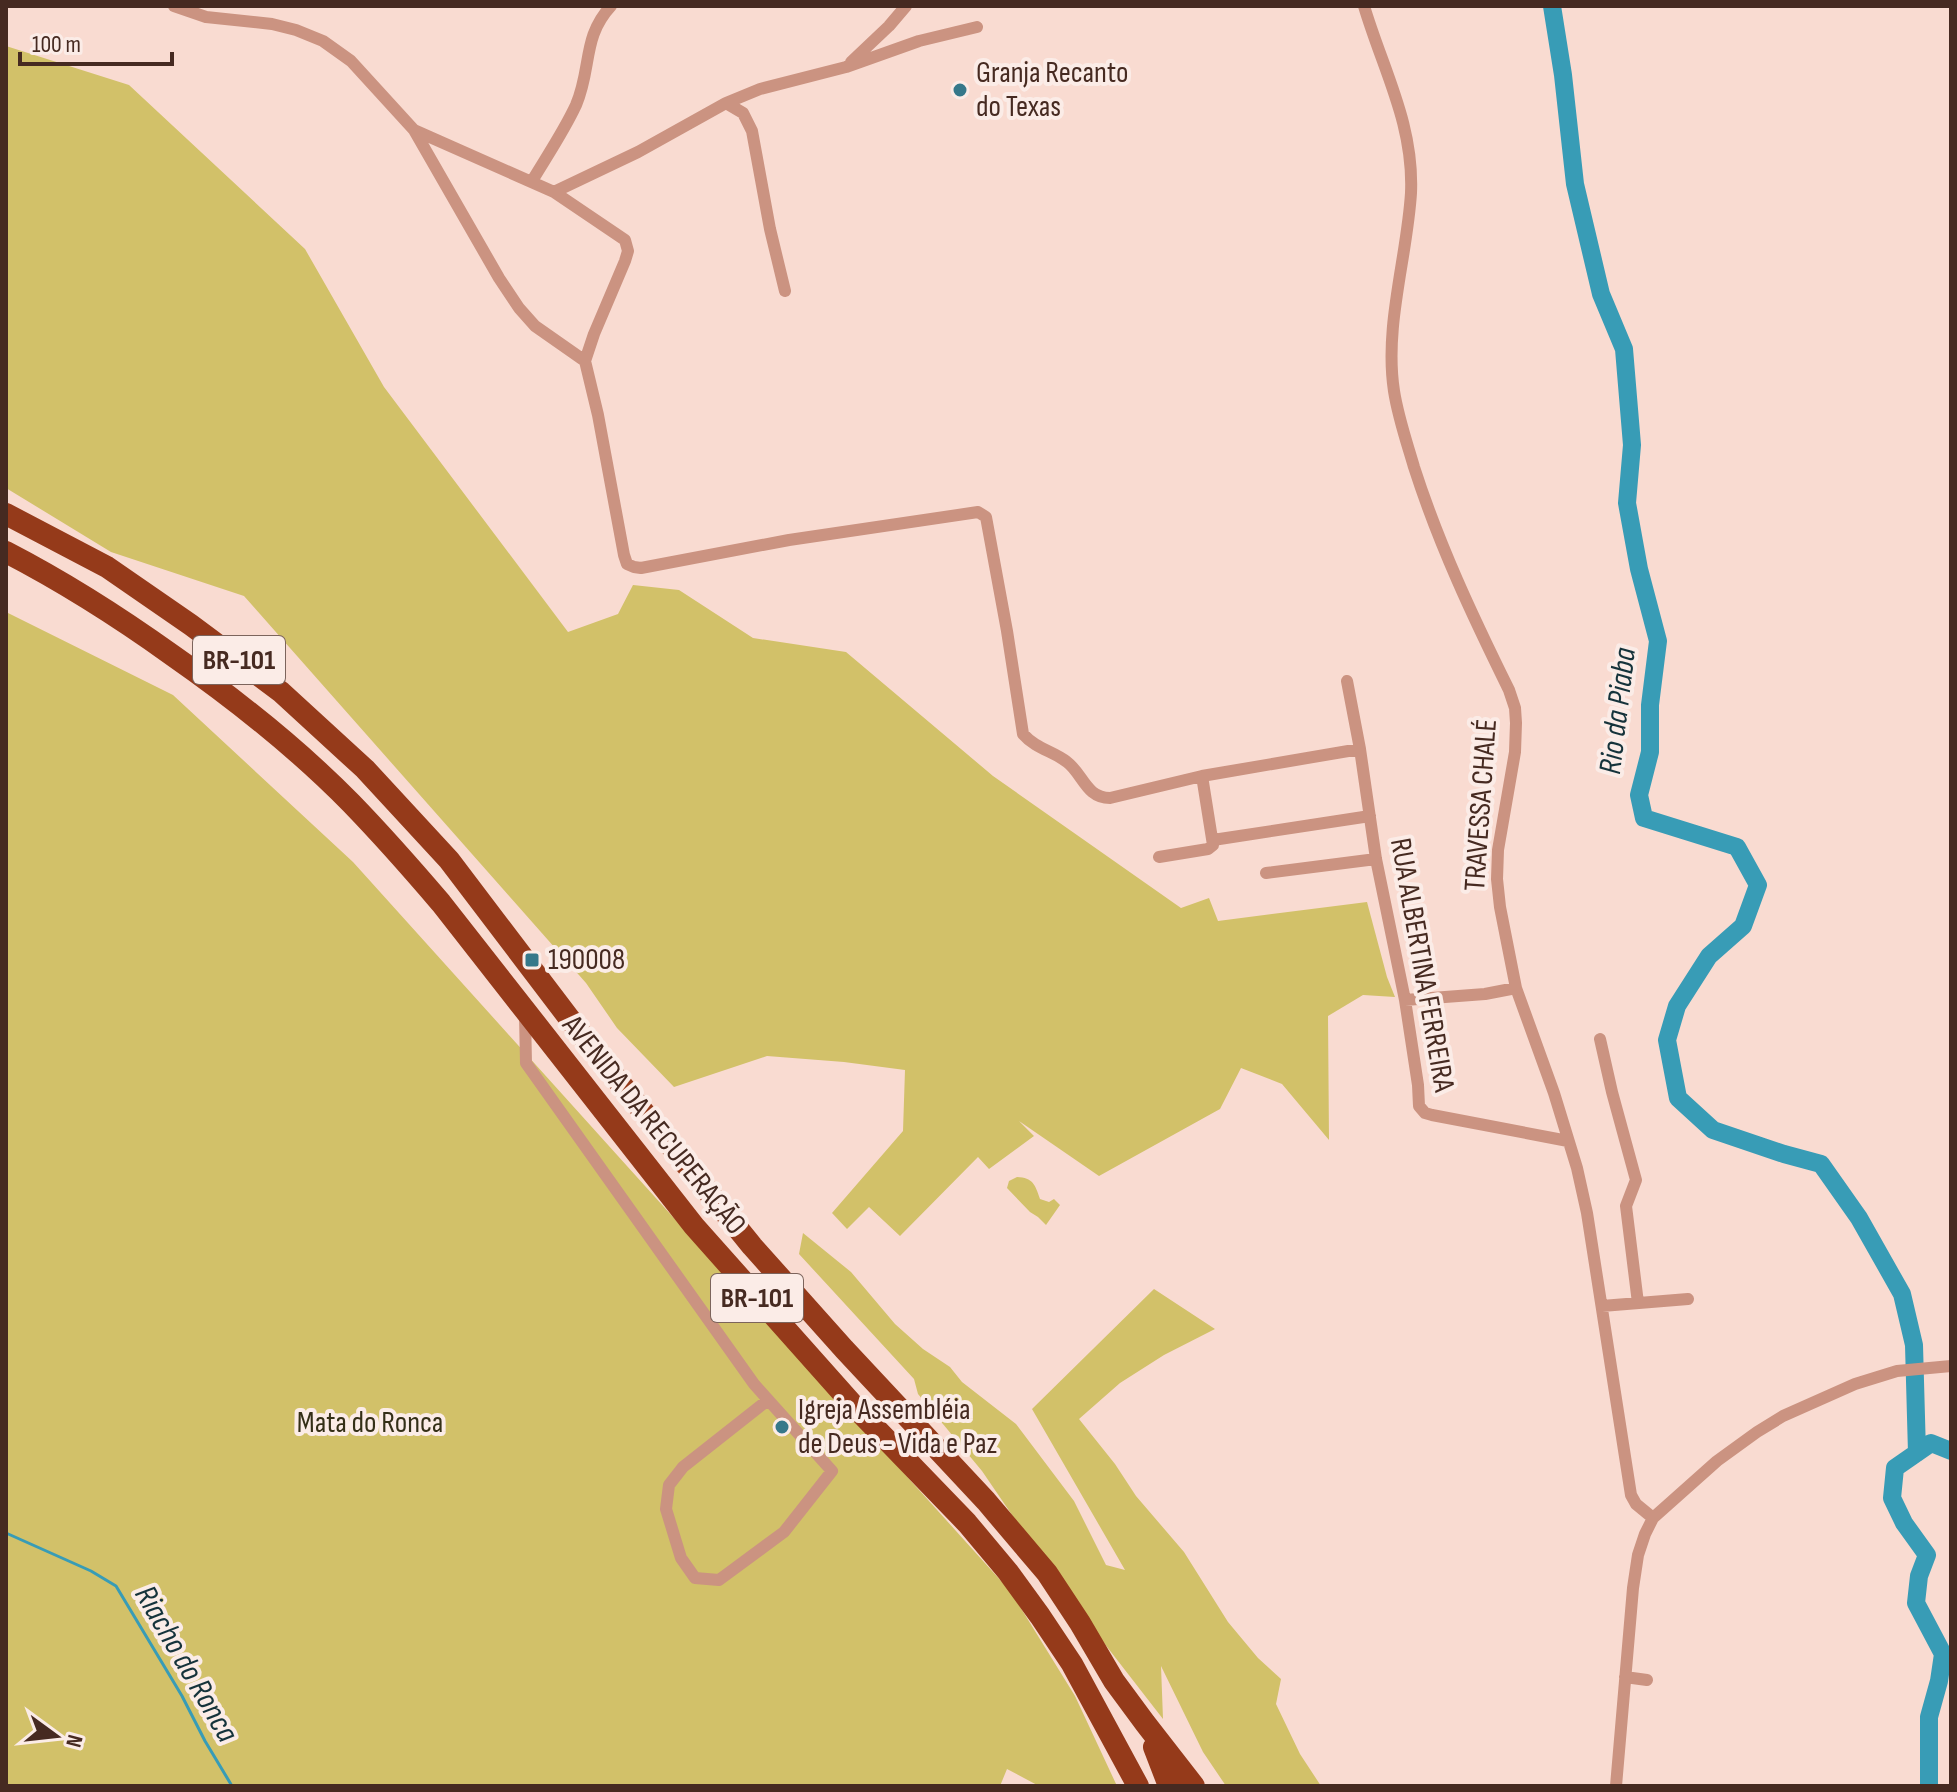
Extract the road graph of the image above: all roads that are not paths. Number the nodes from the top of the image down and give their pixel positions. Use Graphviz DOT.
graph roads {
  1 [pos="174,6"];
  2 [pos="611,6"];
  3 [pos="906,6"];
  4 [pos="1364,6"];
  5 [pos="977,27"];
  6 [pos="846,67"];
  7 [pos="726,103"];
  8 [pos="414,130"];
  9 [pos="532,181"];
  10 [pos="554,192"];
  11 [pos="785,291"];
  12 [pos="585,361"];
  13 [pos="6,514"];
  14 [pos="6,552"];
  15 [pos="1347,681"];
  16 [pos="1360,749"];
  17 [pos="1202,776"];
  18 [pos="1370,816"];
  19 [pos="1213,843"];
  20 [pos="1159,857"];
  21 [pos="1376,859"];
  22 [pos="1266,873"];
  23 [pos="1516,988"];
  24 [pos="1405,1000"];
  25 [pos="525,1012"];
  26 [pos="1600,1039"];
  27 [pos="1568,1141"];
  28 [pos="1688,1299"];
  29 [pos="1638,1303"];
  30 [pos="1602,1306"];
  31 [pos="1951,1366"];
  32 [pos="768,1400"];
  33 [pos="1653,1518"];
  34 [pos="1625,1677"];
  35 [pos="1647,1680"];
  36 [pos="1145,1723"];
  37 [pos="1138,1786"];
  38 [pos="1169,1786"];
  39 [pos="1194,1786"];
  40 [pos="1616,1786"];
  1 -- 8 [label="street"];
  2 -- 9 [label="street"];
  3 -- 6 [label="street"];
  4 -- 23 [label="street, TRAVESSA CHALÉ"];
  5 -- 6 [label="street"];
  6 -- 7 [label="street"];
  7 -- 10 [label="street"];
  7 -- 11 [label="street"];
  8 -- 9 [label="street"];
  8 -- 12 [label="street"];
  9 -- 10 [label="street"];
  10 -- 12 [label="street"];
  12 -- 17 [label="street"];
  13 -- 36 [label="highway, BR-101"];
  14 -- 25 [label="highway, AVENIDA DA RECUPERAÇÃO / BR-101"];
  15 -- 16 [label="street, RUA ALBERTINA FERREIRA"];
  16 -- 17 [label="street"];
  16 -- 18 [label="street, RUA ALBERTINA FERREIRA"];
  17 -- 19 [label="street"];
  18 -- 19 [label="street"];
  18 -- 21 [label="street, RUA ALBERTINA FERREIRA"];
  19 -- 20 [label="street"];
  21 -- 22 [label="street"];
  21 -- 24 [label="street, RUA ALBERTINA FERREIRA"];
  23 -- 24 [label="street"];
  23 -- 27 [label="street, TRAVESSA CHALÉ"];
  24 -- 27 [label="street, RUA ALBERTINA FERREIRA"];
  25 -- 32 [label="street"];
  25 -- 37 [label="highway, AVENIDA DA RECUPERAÇÃO / BR-101"];
  26 -- 29 [label="street"];
  27 -- 30 [label="street, TRAVESSA CHALÉ"];
  28 -- 29 [label="street"];
  29 -- 30 [label="street"];
  30 -- 33 [label="street, TRAVESSA CHALÉ"];
  31 -- 33 [label="street"];
  32 -- 32 [label="street"];
  33 -- 34 [label="street"];
  34 -- 35 [label="street"];
  34 -- 40 [label="street"];
  36 -- 38 [label="highway, BR-101"];
  36 -- 39 [label="highway"];
}
